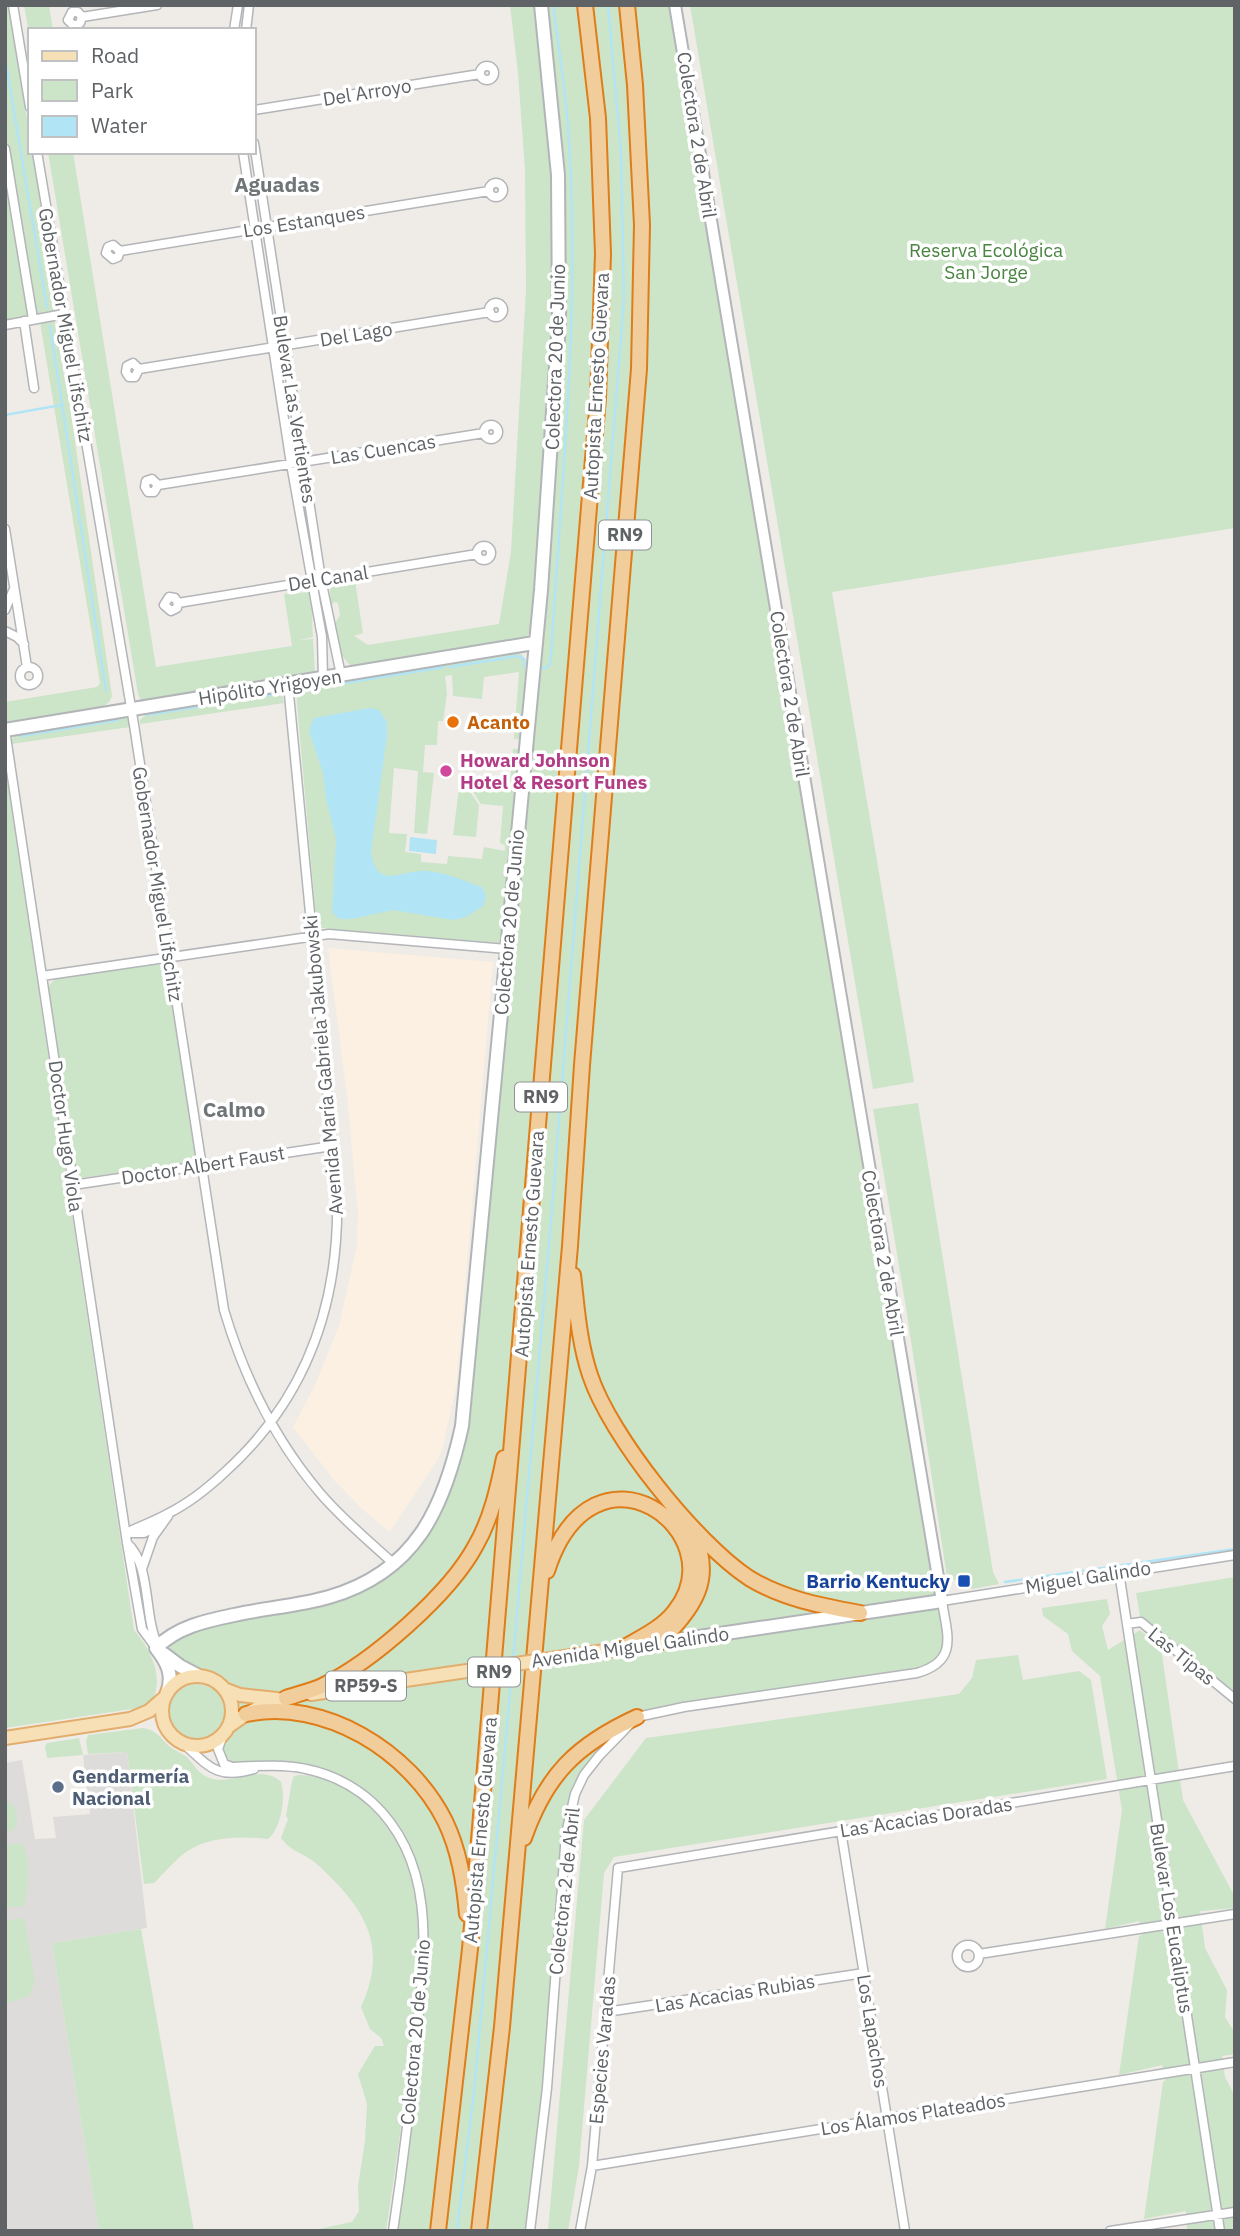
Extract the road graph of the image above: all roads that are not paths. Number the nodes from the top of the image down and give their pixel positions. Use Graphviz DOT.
graph roads {
  1 [pos="13,5"];
  2 [pos="157,5"];
  3 [pos="238,5"];
  4 [pos="249,5"];
  5 [pos="541,5"];
  6 [pos="585,5"];
  7 [pos="627,5"];
  8 [pos="675,5"];
  9 [pos="123,8"];
  10 [pos="82,17"];
  11 [pos="234,28"];
  12 [pos="246,28"];
  13 [pos="480,74"];
  14 [pos="28,95"];
  15 [pos="256,110"];
  16 [pos="5,149"];
  17 [pos="37,154"];
  18 [pos="243,154"];
  19 [pos="256,154"];
  20 [pos="489,191"];
  21 [pos="267,227"];
  22 [pos="254,229"];
  23 [pos="120,251"];
  24 [pos="490,312"];
  25 [pos="64,314"];
  26 [pos="33,319"];
  27 [pos="24,321"];
  28 [pos="5,325"];
  29 [pos="285,345"];
  30 [pos="273,347"];
  31 [pos="139,369"];
  32 [pos="34,388"];
  33 [pos="484,433"];
  34 [pos="303,462"];
  35 [pos="291,464"];
  36 [pos="158,485"];
  37 [pos="5,529"];
  38 [pos="477,554"];
  39 [pos="317,580"];
  40 [pos="14,584"];
  41 [pos="178,603"];
  42 [pos="5,610"];
  43 [pos="5,631"];
  44 [pos="534,643"];
  45 [pos="24,644"];
  46 [pos="27,667"];
  47 [pos="341,675"];
  48 [pos="323,678"];
  49 [pos="288,684"];
  50 [pos="131,709"];
  51 [pos="5,730"];
  52 [pos="312,935"];
  53 [pos="507,948"];
  54 [pos="169,957"];
  55 [pos="42,976"];
  56 [pos="332,1146"];
  57 [pos="201,1165"];
  58 [pos="73,1185"];
  59 [pos="569,1246"];
  60 [pos="517,1395"];
  61 [pos="271,1422"];
  62 [pos="170,1513"];
  63 [pos="687,1520"];
  64 [pos="160,1525"];
  65 [pos="125,1533"];
  66 [pos="127,1543"];
  67 [pos="1235,1555"];
  68 [pos="394,1564"];
  69 [pos="142,1570"];
  70 [pos="1119,1572"];
  71 [pos="540,1596"];
  72 [pos="942,1601"];
  73 [pos="860,1614"];
  74 [pos="1127,1624"];
  75 [pos="660,1643"];
  76 [pos="157,1647"];
  77 [pos="623,1648"];
  78 [pos="198,1676"];
  79 [pos="224,1689"];
  80 [pos="166,1695"];
  81 [pos="282,1698"];
  82 [pos="1235,1699"];
  83 [pos="246,1714"];
  84 [pos="637,1717"];
  85 [pos="130,1719"];
  86 [pos="165,1725"];
  87 [pos="226,1731"];
  88 [pos="5,1738"];
  89 [pos="184,1744"];
  90 [pos="1235,1766"];
  91 [pos="257,1768"];
  92 [pos="1150,1779"];
  93 [pos="841,1831"];
  94 [pos="618,1868"];
  95 [pos="516,1874"];
  96 [pos="1235,1913"];
  97 [pos="1173,1924"];
  98 [pos="470,1949"];
  99 [pos="979,1954"];
  100 [pos="864,1973"];
  101 [pos="606,2012"];
  102 [pos="1235,2062"];
  103 [pos="1195,2068"];
  104 [pos="887,2118"];
  105 [pos="592,2166"];
  106 [pos="1235,2212"];
  107 [pos="1217,2215"];
  108 [pos="393,2231"];
  109 [pos="438,2231"];
  110 [pos="479,2231"];
  111 [pos="530,2231"];
  112 [pos="580,2231"];
  113 [pos="905,2231"];
  114 [pos="1110,2231"];
  115 [pos="1220,2231"];
  1 -- 14 [label="street"];
  2 -- 9 [label="street"];
  3 -- 11 [label="street"];
  4 -- 12 [label="street"];
  5 -- 44 [label="main road, Colectora 20 de Junio"];
  6 -- 60 [label="highway, Autopista Ernesto Guevara / RN9"];
  7 -- 59 [label="highway, Autopista Ernesto Guevara / RN9"];
  8 -- 72 [label="street, Colectora 2 de Abril"];
  9 -- 10 [label="street"];
  13 -- 15 [label="street, Del Arroyo"];
  16 -- 26 [label="street"];
  17 -- 25 [label="street, Gobernador Miguel Lifschitz"];
  18 -- 22 [label="street, Bulevar Las Vertientes"];
  19 -- 21 [label="street, Bulevar Las Vertientes"];
  20 -- 21 [label="street, Los Estanques"];
  21 -- 22 [label="street, Los Estanques"];
  21 -- 29 [label="street, Bulevar Las Vertientes"];
  22 -- 23 [label="street, Los Estanques"];
  22 -- 30 [label="street, Bulevar Las Vertientes"];
  24 -- 29 [label="street, Del Lago"];
  25 -- 26 [label="street"];
  25 -- 50 [label="street, Gobernador Miguel Lifschitz"];
  26 -- 27 [label="street"];
  27 -- 28 [label="street"];
  27 -- 32 [label="street"];
  29 -- 30 [label="street, Del Lago"];
  29 -- 34 [label="street, Bulevar Las Vertientes"];
  30 -- 31 [label="street, Del Lago"];
  30 -- 35 [label="street, Bulevar Las Vertientes"];
  33 -- 34 [label="street, Las Cuencas"];
  34 -- 35 [label="street, Las Cuencas"];
  34 -- 39 [label="street, Bulevar Las Vertientes"];
  35 -- 36 [label="street, Las Cuencas"];
  35 -- 39 [label="street, Bulevar Las Vertientes"];
  37 -- 40 [label="street"];
  38 -- 39 [label="street, Del Canal"];
  39 -- 41 [label="street, Del Canal"];
  39 -- 47 [label="street, Bulevar Las Vertientes"];
  39 -- 48 [label="street, Bulevar Las Vertientes"];
  40 -- 42 [label="street"];
  40 -- 45 [label="street"];
  43 -- 45 [label="street"];
  44 -- 47 [label="main road, Hipólito Yrigoyen"];
  44 -- 53 [label="main road, Colectora 20 de Junio"];
  45 -- 46 [label="street"];
  47 -- 48 [label="main road, Hipólito Yrigoyen"];
  48 -- 49 [label="main road, Hipólito Yrigoyen"];
  49 -- 50 [label="main road, Hipólito Yrigoyen"];
  49 -- 52 [label="street, Avenida María Gabriela Jakubowski"];
  50 -- 51 [label="main road, Hipólito Yrigoyen"];
  50 -- 54 [label="street, Gobernador Miguel Lifschitz"];
  51 -- 55 [label="street, Doctor Hugo Viola"];
  52 -- 53 [label="street"];
  52 -- 54 [label="street"];
  52 -- 56 [label="street, Avenida María Gabriela Jakubowski"];
  53 -- 68 [label="main road, Colectora 20 de Junio"];
  54 -- 55 [label="street"];
  54 -- 57 [label="street, Gobernador Miguel Lifschitz"];
  55 -- 58 [label="street, Doctor Hugo Viola"];
  56 -- 57 [label="street, Doctor Albert Faust"];
  56 -- 61 [label="street, Avenida María Gabriela Jakubowski"];
  57 -- 58 [label="street, Doctor Albert Faust"];
  57 -- 61 [label="street, Gobernador Miguel Lifschitz"];
  58 -- 65 [label="street, Doctor Hugo Viola"];
  59 -- 63 [label="highway"];
  59 -- 71 [label="highway, Autopista Ernesto Guevara / RN9"];
  60 -- 81 [label="highway"];
  60 -- 98 [label="highway, Autopista Ernesto Guevara / RN9"];
  61 -- 62 [label="street, Avenida María Gabriela Jakubowski"];
  61 -- 68 [label="street, Gobernador Miguel Lifschitz"];
  62 -- 64 [label="street, Avenida María Gabriela Jakubowski"];
  62 -- 65 [label="street, Avenida María Gabriela Jakubowski"];
  63 -- 73 [label="highway"];
  63 -- 75 [label="highway"];
  64 -- 65 [label="street"];
  64 -- 69 [label="street, Avenida María Gabriela Jakubowski"];
  65 -- 66 [label="street, Doctor Hugo Viola"];
  66 -- 69 [label="street, Doctor Hugo Viola"];
  66 -- 76 [label="street, Doctor Hugo Viola"];
  67 -- 70 [label="street, Miguel Galindo"];
  68 -- 76 [label="main road, Colectora 20 de Junio"];
  69 -- 76 [label="street, Doctor Hugo Viola"];
  70 -- 72 [label="street, Miguel Galindo"];
  70 -- 74 [label="street, Bulevar Los Eucaliptus"];
  71 -- 77 [label="highway"];
  71 -- 95 [label="highway, Autopista Ernesto Guevara / RN9"];
  72 -- 73 [label="main road, Avenida Miguel Galindo / RP59-S"];
  72 -- 84 [label="street, Colectora 2 de Abril"];
  73 -- 75 [label="main road, Avenida Miguel Galindo / RP59-S"];
  74 -- 82 [label="street, Las Tipas"];
  74 -- 92 [label="street, Bulevar Los Eucaliptus"];
  75 -- 77 [label="main road, Avenida Miguel Galindo / RP59-S"];
  76 -- 78 [label="main road, Doctor Hugo Viola"];
  76 -- 80 [label="main road, Doctor Hugo Viola"];
  77 -- 81 [label="main road, Avenida Miguel Galindo / RP59-S, bridge"];
  78 -- 79 [label="main road"];
  78 -- 80 [label="main road"];
  79 -- 81 [label="main road, Avenida Miguel Galindo / RP59-S"];
  79 -- 87 [label="main road"];
  80 -- 85 [label="main road"];
  80 -- 86 [label="main road"];
  81 -- 83 [label="main road, Avenida Miguel Galindo / RP59-S"];
  83 -- 87 [label="main road, Avenida Miguel Galindo / RP59-S"];
  83 -- 98 [label="highway"];
  84 -- 95 [label="highway"];
  84 -- 111 [label="street, Colectora 2 de Abril"];
  85 -- 86 [label="main road"];
  85 -- 88 [label="main road"];
  86 -- 89 [label="main road"];
  87 -- 89 [label="main road"];
  87 -- 91 [label="street, Colectora 20 de Junio"];
  89 -- 91 [label="street, Colectora 20 de Junio"];
  90 -- 92 [label="street, Las Acacias Doradas"];
  91 -- 108 [label="street, Colectora 20 de Junio"];
  92 -- 93 [label="street, Las Acacias Doradas"];
  92 -- 97 [label="street, Bulevar Los Eucaliptus"];
  93 -- 94 [label="street, Las Acacias Doradas"];
  93 -- 100 [label="street, Los Lapachos"];
  94 -- 101 [label="street, Especies Varadas"];
  95 -- 110 [label="highway, Autopista Ernesto Guevara / RN9"];
  96 -- 97 [label="street"];
  97 -- 99 [label="street"];
  97 -- 103 [label="street, Bulevar Los Eucaliptus"];
  98 -- 109 [label="highway, Autopista Ernesto Guevara / RN9"];
  100 -- 101 [label="street, Las Acacias Rubias"];
  100 -- 104 [label="street, Los Lapachos"];
  101 -- 105 [label="street, Especies Varadas"];
  102 -- 103 [label="street, Los Álamos Plateados"];
  103 -- 104 [label="street, Los Álamos Plateados"];
  103 -- 107 [label="street, Bulevar Los Eucaliptus"];
  104 -- 105 [label="street, Los Álamos Plateados"];
  104 -- 113 [label="street, Los Lapachos"];
  105 -- 112 [label="street, Especies Varadas"];
  106 -- 107 [label="street"];
  107 -- 114 [label="street"];
  107 -- 115 [label="street, Bulevar Los Eucaliptus"];
}
